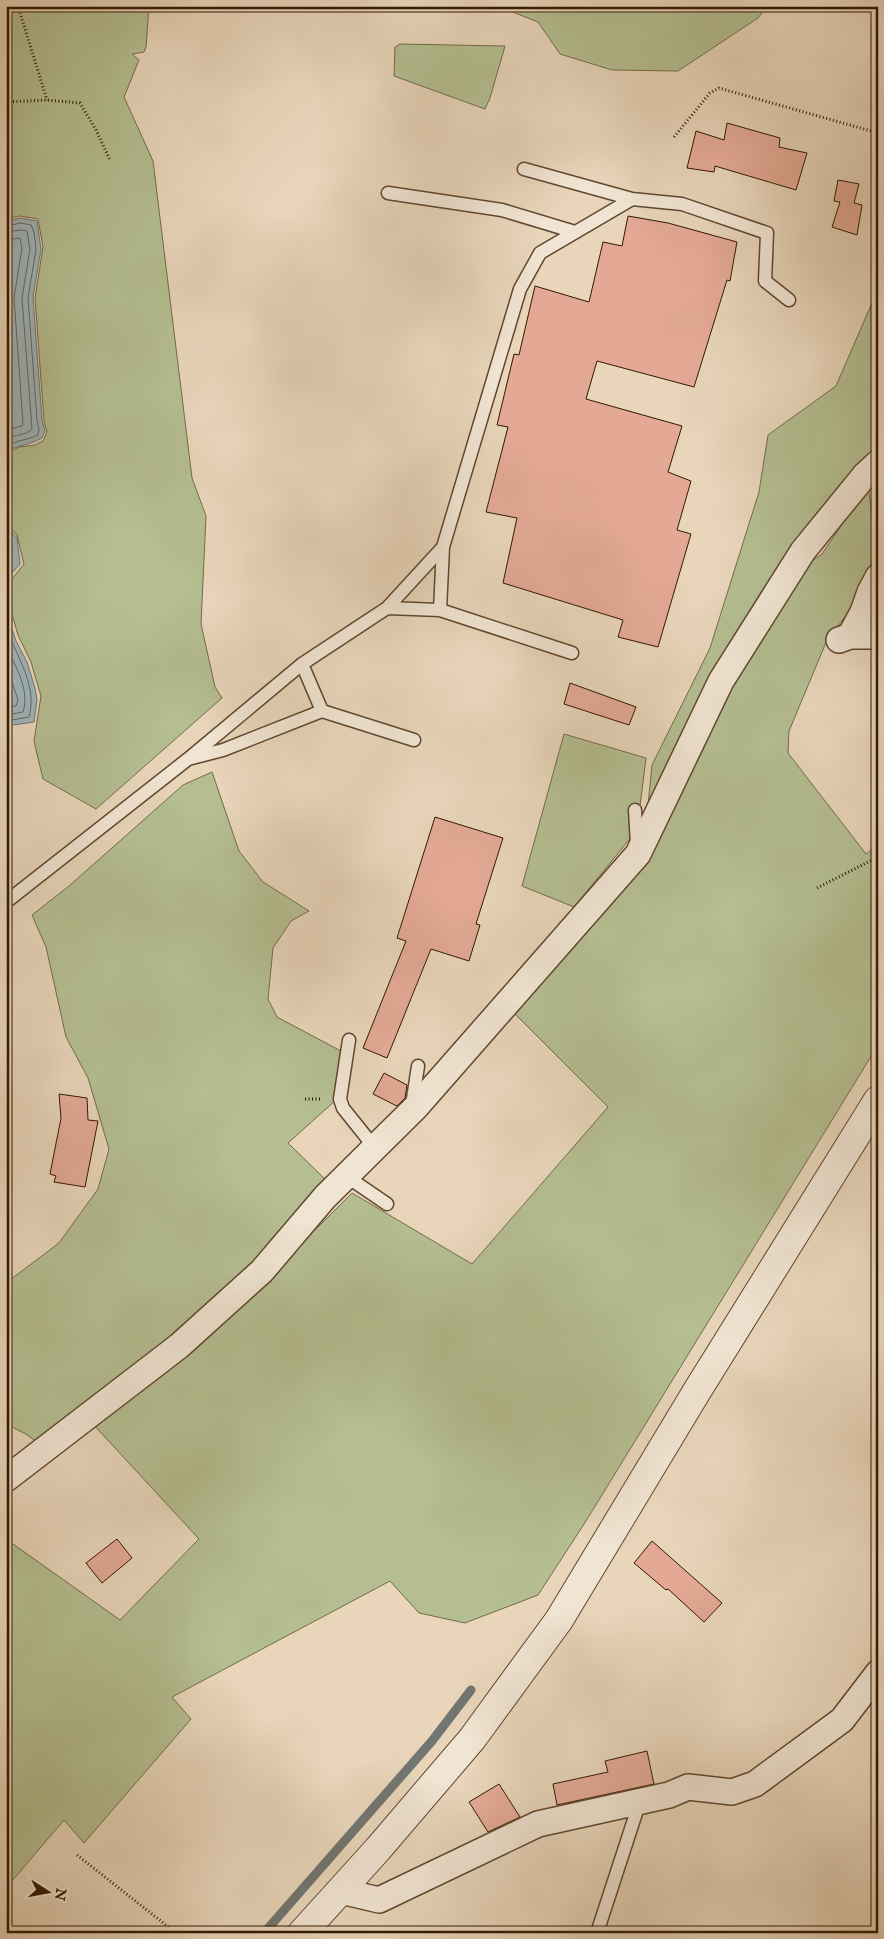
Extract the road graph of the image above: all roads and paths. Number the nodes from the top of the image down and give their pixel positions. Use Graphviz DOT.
graph roads {
  1 [pos="18,6"];
  2 [pos="47,100"];
  3 [pos="6,102"];
  4 [pos="878,134"];
  5 [pos="674,137"];
  6 [pos="110,160"];
  7 [pos="524,169"];
  8 [pos="388,192"];
  9 [pos="632,199"];
  10 [pos="575,232"];
  11 [pos="788,300"];
  12 [pos="877,469"];
  13 [pos="442,547"];
  14 [pos="878,578"];
  15 [pos="387,608"];
  16 [pos="440,610"];
  17 [pos="878,636"];
  18 [pos="572,653"];
  19 [pos="302,664"];
  20 [pos="322,711"];
  21 [pos="414,740"];
  22 [pos="188,759"];
  23 [pos="635,810"];
  24 [pos="638,854"];
  25 [pos="878,857"];
  26 [pos="817,888"];
  27 [pos="6,902"];
  28 [pos="349,1040"];
  29 [pos="418,1066"];
  30 [pos="878,1100"];
  31 [pos="411,1112"];
  32 [pos="375,1148"];
  33 [pos="346,1176"];
  34 [pos="387,1204"];
  35 [pos="6,1479"];
  36 [pos="878,1673"];
  37 [pos="640,1801"];
  38 [pos="77,1855"];
  39 [pos="340,1890"];
  40 [pos="176,1933"];
  41 [pos="302,1933"];
  42 [pos="597,1933"];
  1 -- 2 [label="path"];
  2 -- 3 [label="path"];
  2 -- 6 [label="path"];
  4 -- 5 [label="path"];
  7 -- 9 [label="lane"];
  8 -- 10 [label="lane"];
  9 -- 10 [label="lane"];
  9 -- 11 [label="lane"];
  10 -- 13 [label="lane"];
  12 -- 24 [label="street"];
  13 -- 15 [label="lane"];
  13 -- 16 [label="lane"];
  14 -- 17 [label="street"];
  15 -- 16 [label="lane"];
  15 -- 19 [label="lane"];
  16 -- 18 [label="lane"];
  19 -- 20 [label="lane"];
  19 -- 22 [label="lane"];
  20 -- 21 [label="lane"];
  20 -- 22 [label="lane"];
  22 -- 27 [label="lane"];
  23 -- 24 [label="lane"];
  24 -- 31 [label="street"];
  25 -- 26 [label="path"];
  28 -- 32 [label="lane"];
  29 -- 31 [label="lane"];
  30 -- 39 [label="street"];
  31 -- 32 [label="street"];
  32 -- 33 [label="street"];
  33 -- 34 [label="lane"];
  33 -- 35 [label="street"];
  36 -- 37 [label="street"];
  37 -- 39 [label="street"];
  37 -- 42 [label="lane"];
  38 -- 40 [label="path"];
  39 -- 41 [label="street"];
}
